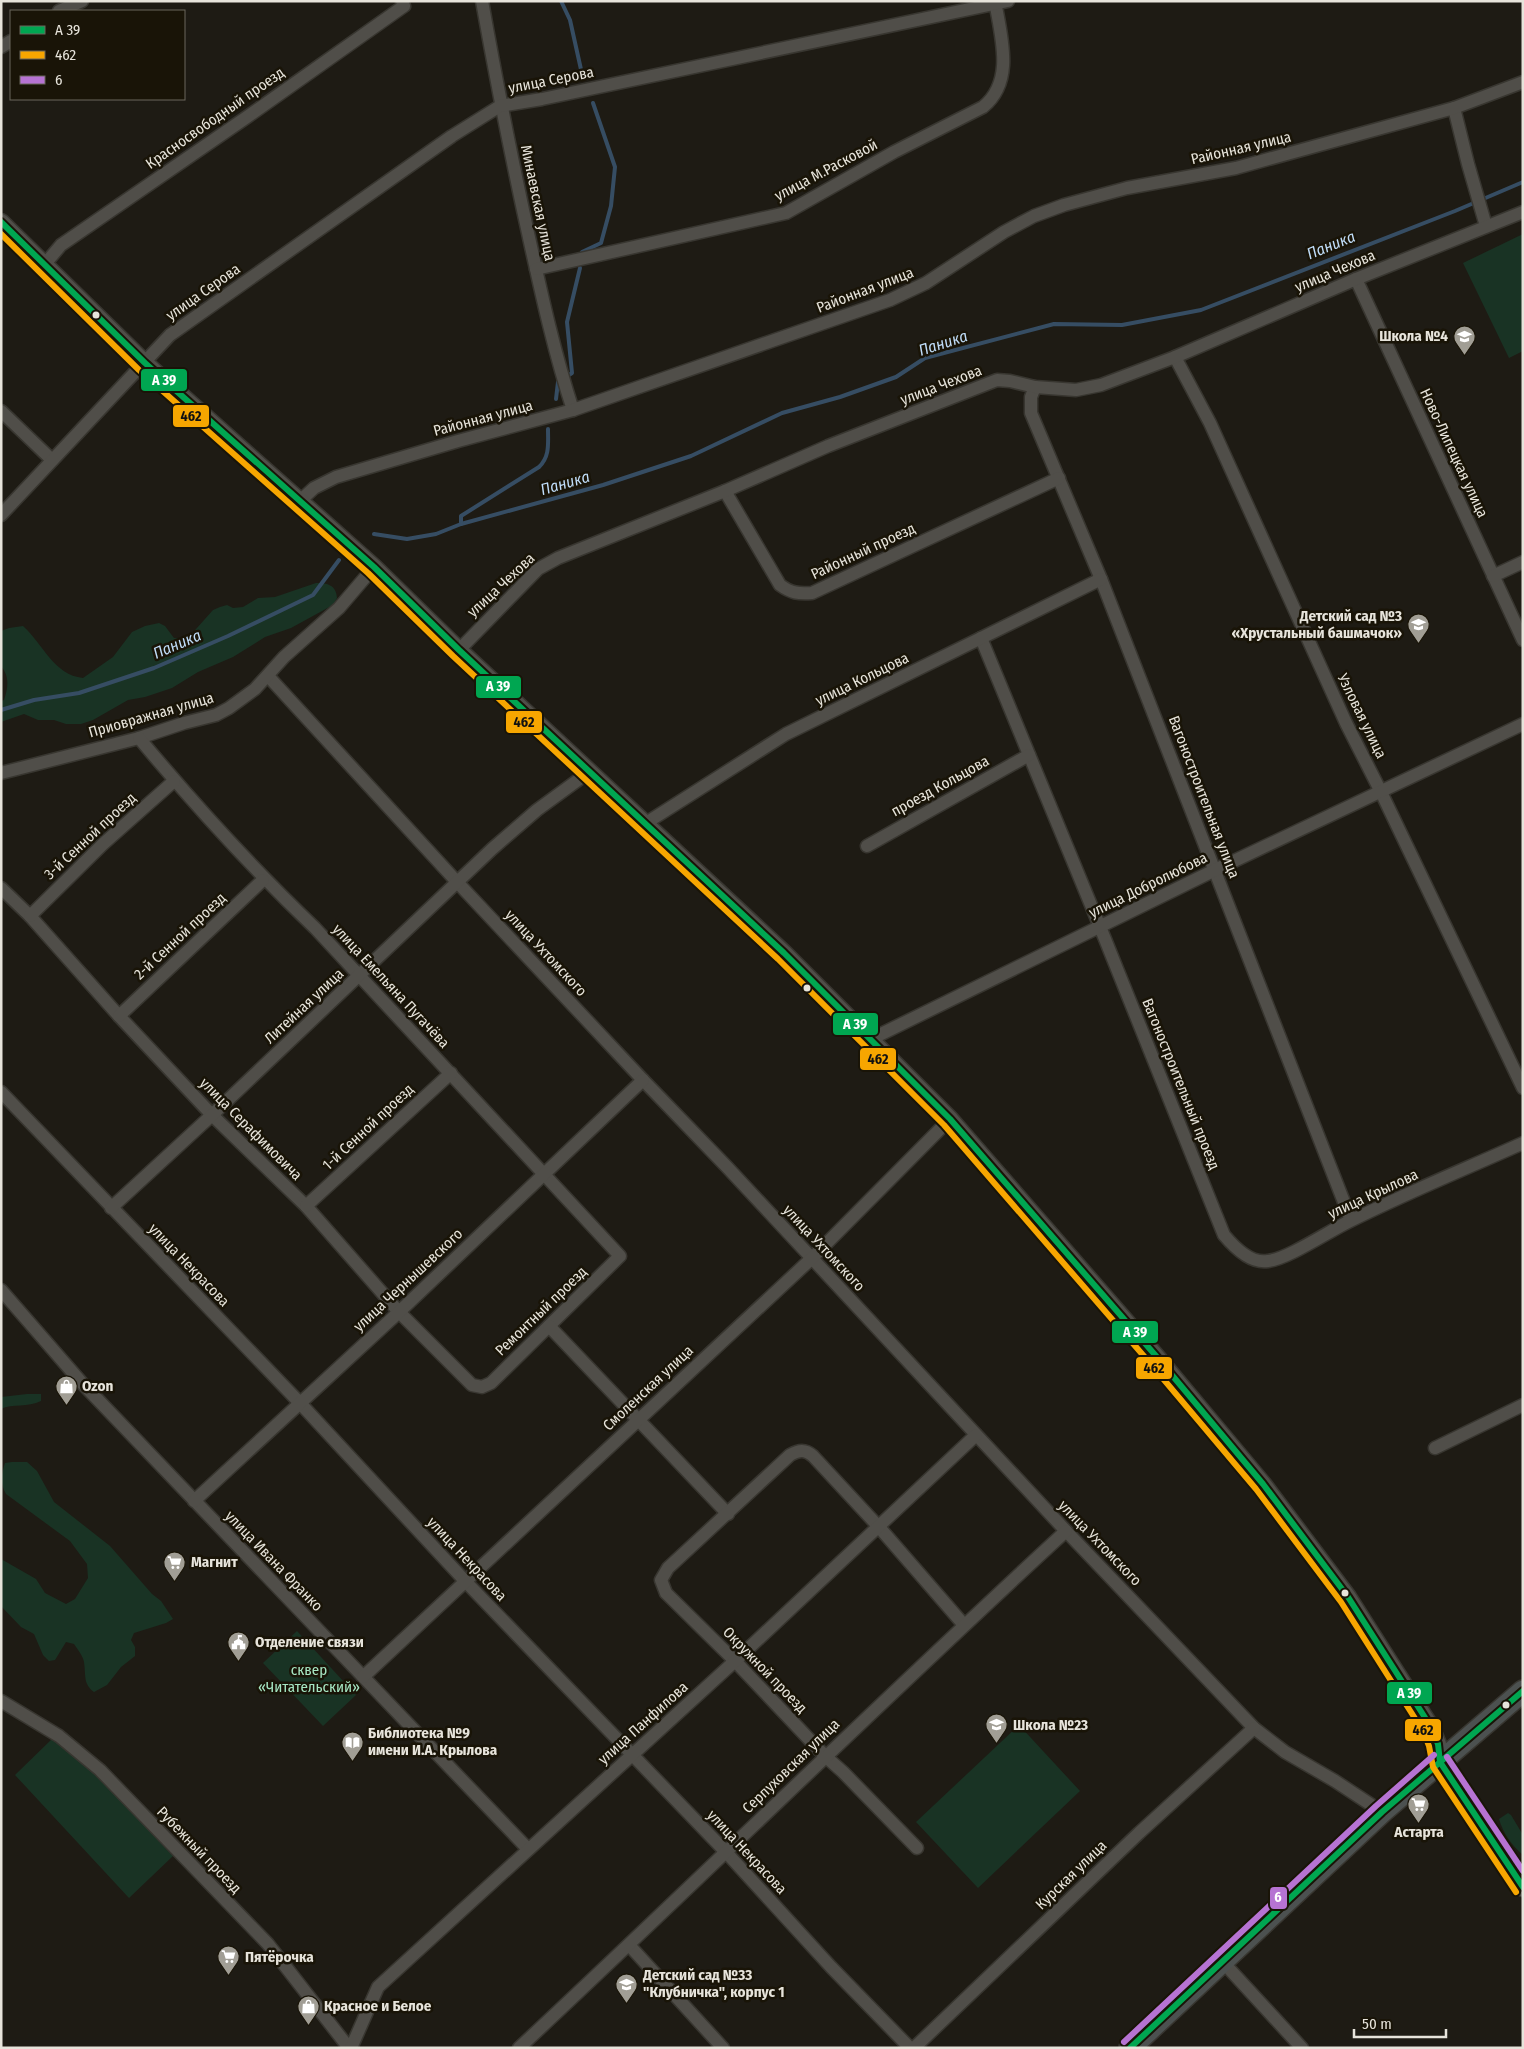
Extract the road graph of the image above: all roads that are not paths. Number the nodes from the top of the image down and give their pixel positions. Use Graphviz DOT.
graph roads {
  1 [pos="82,1"];
  2 [pos="402,1"];
  3 [pos="482,1"];
  4 [pos="999,2"];
  5 [pos="60,7"];
  6 [pos="1523,82"];
  7 [pos="500,106"];
  8 [pos="1454,108"];
  9 [pos="1523,212"];
  10 [pos="1,222"];
  11 [pos="1486,226"];
  12 [pos="45,264"];
  13 [pos="536,269"];
  14 [pos="1356,279"];
  15 [pos="1175,357"];
  16 [pos="145,363"];
  17 [pos="1035,387"];
  18 [pos="573,410"];
  19 [pos="1,411"];
  20 [pos="52,460"];
  21 [pos="1059,478"];
  22 [pos="726,491"];
  23 [pos="301,500"];
  24 [pos="1,514"];
  25 [pos="1523,562"];
  26 [pos="374,567"];
  27 [pos="1493,576"];
  28 [pos="1100,579"];
  29 [pos="981,638"];
  30 [pos="1523,640"];
  31 [pos="459,650"];
  32 [pos="268,676"];
  33 [pos="1523,724"];
  34 [pos="139,738"];
  35 [pos="1029,755"];
  36 [pos="589,772"];
  37 [pos="1,773"];
  38 [pos="174,781"];
  39 [pos="1381,792"];
  40 [pos="646,823"];
  41 [pos="867,846"];
  42 [pos="1215,870"];
  43 [pos="263,880"];
  44 [pos="458,883"];
  45 [pos="1,888"];
  46 [pos="30,916"];
  47 [pos="1100,926"];
  48 [pos="359,976"];
  49 [pos="119,1016"];
  50 [pos="871,1039"];
  51 [pos="451,1073"];
  52 [pos="643,1080"];
  53 [pos="1523,1088"];
  54 [pos="1,1092"];
  55 [pos="212,1115"];
  56 [pos="950,1119"];
  57 [pos="1523,1144"];
  58 [pos="543,1175"];
  59 [pos="306,1206"];
  60 [pos="111,1208"];
  61 [pos="1351,1220"];
  62 [pos="1238,1250"];
  63 [pos="620,1256"];
  64 [pos="811,1259"];
  65 [pos="1,1290"];
  66 [pos="399,1312"];
  67 [pos="549,1326"];
  68 [pos="482,1387"];
  69 [pos="299,1402"];
  70 [pos="1523,1405"];
  71 [pos="638,1419"];
  72 [pos="976,1435"];
  73 [pos="1435,1448"];
  74 [pos="194,1501"];
  75 [pos="728,1514"];
  76 [pos="879,1527"];
  77 [pos="1066,1532"];
  78 [pos="466,1582"];
  79 [pos="964,1625"];
  80 [pos="735,1661"];
  81 [pos="363,1677"];
  82 [pos="1523,1691"];
  83 [pos="1,1701"];
  84 [pos="1254,1728"];
  85 [pos="632,1756"];
  86 [pos="824,1756"];
  87 [pos="1440,1762"];
  88 [pos="1382,1812"];
  89 [pos="917,1848"];
  90 [pos="528,1849"];
  91 [pos="725,1851"];
  92 [pos="1523,1887"];
  93 [pos="629,1945"];
  94 [pos="1222,1961"];
  95 [pos="350,2048"];
  96 [pos="518,2048"];
  97 [pos="723,2048"];
  98 [pos="912,2048"];
  99 [pos="1130,2048"];
  100 [pos="1302,2048"];
  1 -- 5 [label="street"];
  2 -- 12 [label="street, Красносвободный проезд"];
  3 -- 7 [label="street, Минаевская улица"];
  4 -- 7 [label="street, улица Серова"];
  4 -- 13 [label="street, улица М.Расковой"];
  6 -- 8 [label="street, Районная улица"];
  7 -- 13 [label="street, Минаевская улица"];
  7 -- 16 [label="street, улица Серова"];
  8 -- 11 [label="street"];
  8 -- 18 [label="street, Районная улица"];
  9 -- 11 [label="street, улица Чехова"];
  10 -- 12 [label="street"];
  11 -- 14 [label="street, улица Чехова"];
  12 -- 16 [label="street"];
  13 -- 18 [label="street, Минаевская улица"];
  14 -- 15 [label="street, улица Чехова"];
  14 -- 27 [label="street, Ново-Липецкая улица"];
  15 -- 17 [label="street, улица Чехова"];
  15 -- 39 [label="street, Узловая улица"];
  16 -- 20 [label="street, улица Серова"];
  16 -- 23 [label="street"];
  17 -- 21 [label="street, Вагоностроительная улица"];
  17 -- 22 [label="street, улица Чехова"];
  18 -- 23 [label="street, Районная улица"];
  19 -- 20 [label="street"];
  20 -- 24 [label="street, улица Серова"];
  21 -- 22 [label="street, Районный проезд"];
  21 -- 28 [label="street, Вагоностроительная улица"];
  22 -- 31 [label="street, улица Чехова"];
  23 -- 26 [label="street"];
  25 -- 27 [label="street"];
  26 -- 31 [label="street"];
  26 -- 32 [label="street, Приовражная улица"];
  27 -- 30 [label="street, Ново-Липецкая улица"];
  28 -- 29 [label="street, улица Кольцова"];
  28 -- 42 [label="street, Вагоностроительная улица"];
  29 -- 35 [label="street, Вагоностроительный проезд"];
  29 -- 40 [label="street, улица Кольцова"];
  31 -- 36 [label="street"];
  32 -- 34 [label="street, Приовражная улица"];
  32 -- 44 [label="street, улица Ухтомского"];
  33 -- 39 [label="street, улица Добролюбова"];
  34 -- 37 [label="street, Приовражная улица"];
  34 -- 38 [label="street, улица Емельяна Пугачёва"];
  35 -- 41 [label="street, проезд Кольцова"];
  35 -- 47 [label="street, Вагоностроительный проезд"];
  36 -- 40 [label="street"];
  36 -- 44 [label="street, Литейная улица"];
  38 -- 43 [label="street, улица Емельяна Пугачёва"];
  38 -- 46 [label="street, 3-й Сенной проезд"];
  39 -- 42 [label="street, улица Добролюбова"];
  39 -- 53 [label="street, Узловая улица"];
  40 -- 50 [label="street"];
  42 -- 47 [label="street, улица Добролюбова"];
  42 -- 61 [label="street, Вагоностроительная улица"];
  43 -- 48 [label="street, улица Емельяна Пугачёва"];
  43 -- 49 [label="street, 2-й Сенной проезд"];
  44 -- 48 [label="street, Литейная улица"];
  44 -- 52 [label="street, улица Ухтомского"];
  45 -- 46 [label="street, улица Серафимовича"];
  46 -- 49 [label="street, улица Серафимовича"];
  47 -- 50 [label="street, улица Добролюбова"];
  47 -- 62 [label="street, Вагоностроительный проезд"];
  48 -- 51 [label="street, улица Емельяна Пугачёва"];
  48 -- 55 [label="street, Литейная улица"];
  49 -- 55 [label="street, улица Серафимовича"];
  50 -- 56 [label="street"];
  51 -- 58 [label="street, улица Емельяна Пугачёва"];
  51 -- 59 [label="street, 1-й Сенной проезд"];
  52 -- 58 [label="street, улица Чернышевского"];
  52 -- 64 [label="street, улица Ухтомского"];
  54 -- 60 [label="street, улица Некрасова"];
  55 -- 59 [label="street, улица Серафимовича"];
  55 -- 60 [label="street, Литейная улица"];
  56 -- 64 [label="street, Смоленская улица"];
  56 -- 87 [label="street"];
  57 -- 61 [label="street, улица Крылова"];
  58 -- 63 [label="street, улица Емельяна Пугачёва"];
  58 -- 66 [label="street, улица Чернышевского"];
  59 -- 66 [label="street, улица Серафимовича"];
  60 -- 69 [label="street, улица Некрасова"];
  61 -- 62 [label="street, улица Крылова"];
  63 -- 67 [label="street, Ремонтный проезд"];
  64 -- 71 [label="street, Смоленская улица"];
  64 -- 72 [label="street, улица Ухтомского"];
  65 -- 74 [label="street, улица Ивана Франко"];
  66 -- 68 [label="street, улица Серафимовича"];
  66 -- 69 [label="street, улица Чернышевского"];
  67 -- 68 [label="street, Ремонтный проезд"];
  67 -- 71 [label="street"];
  69 -- 74 [label="street, улица Чернышевского"];
  69 -- 78 [label="street, улица Некрасова"];
  70 -- 73 [label="street"];
  71 -- 75 [label="street"];
  71 -- 78 [label="street, Смоленская улица"];
  72 -- 76 [label="street, улица Панфилова"];
  72 -- 77 [label="street, улица Ухтомского"];
  74 -- 81 [label="street, улица Ивана Франко"];
  75 -- 76 [label="street, Окружной проезд"];
  75 -- 80 [label="street, Окружной проезд"];
  76 -- 79 [label="street, Окружной проезд"];
  76 -- 80 [label="street, улица Панфилова"];
  77 -- 79 [label="street, Серпуховская улица"];
  77 -- 84 [label="street, улица Ухтомского"];
  78 -- 81 [label="street, Смоленская улица"];
  78 -- 85 [label="street, улица Некрасова"];
  79 -- 86 [label="street, Серпуховская улица"];
  80 -- 85 [label="street, улица Панфилова"];
  80 -- 86 [label="street, Окружной проезд"];
  81 -- 90 [label="street, улица Ивана Франко"];
  82 -- 87 [label="main road"];
  83 -- 95 [label="street, Рубежный проезд"];
  84 -- 88 [label="street, улица Ухтомского"];
  84 -- 98 [label="street, Курская улица"];
  85 -- 90 [label="street, улица Панфилова"];
  85 -- 91 [label="street, улица Некрасова"];
  86 -- 89 [label="street, Окружной проезд"];
  86 -- 91 [label="street, Серпуховская улица"];
  87 -- 88 [label="main road"];
  87 -- 92 [label="main road"];
  88 -- 94 [label="main road"];
  90 -- 95 [label="street, улица Панфилова"];
  91 -- 93 [label="street, Серпуховская улица"];
  91 -- 98 [label="street, улица Некрасова"];
  93 -- 96 [label="street, Серпуховская улица"];
  93 -- 97 [label="street"];
  94 -- 99 [label="main road"];
  94 -- 100 [label="street"];
}
